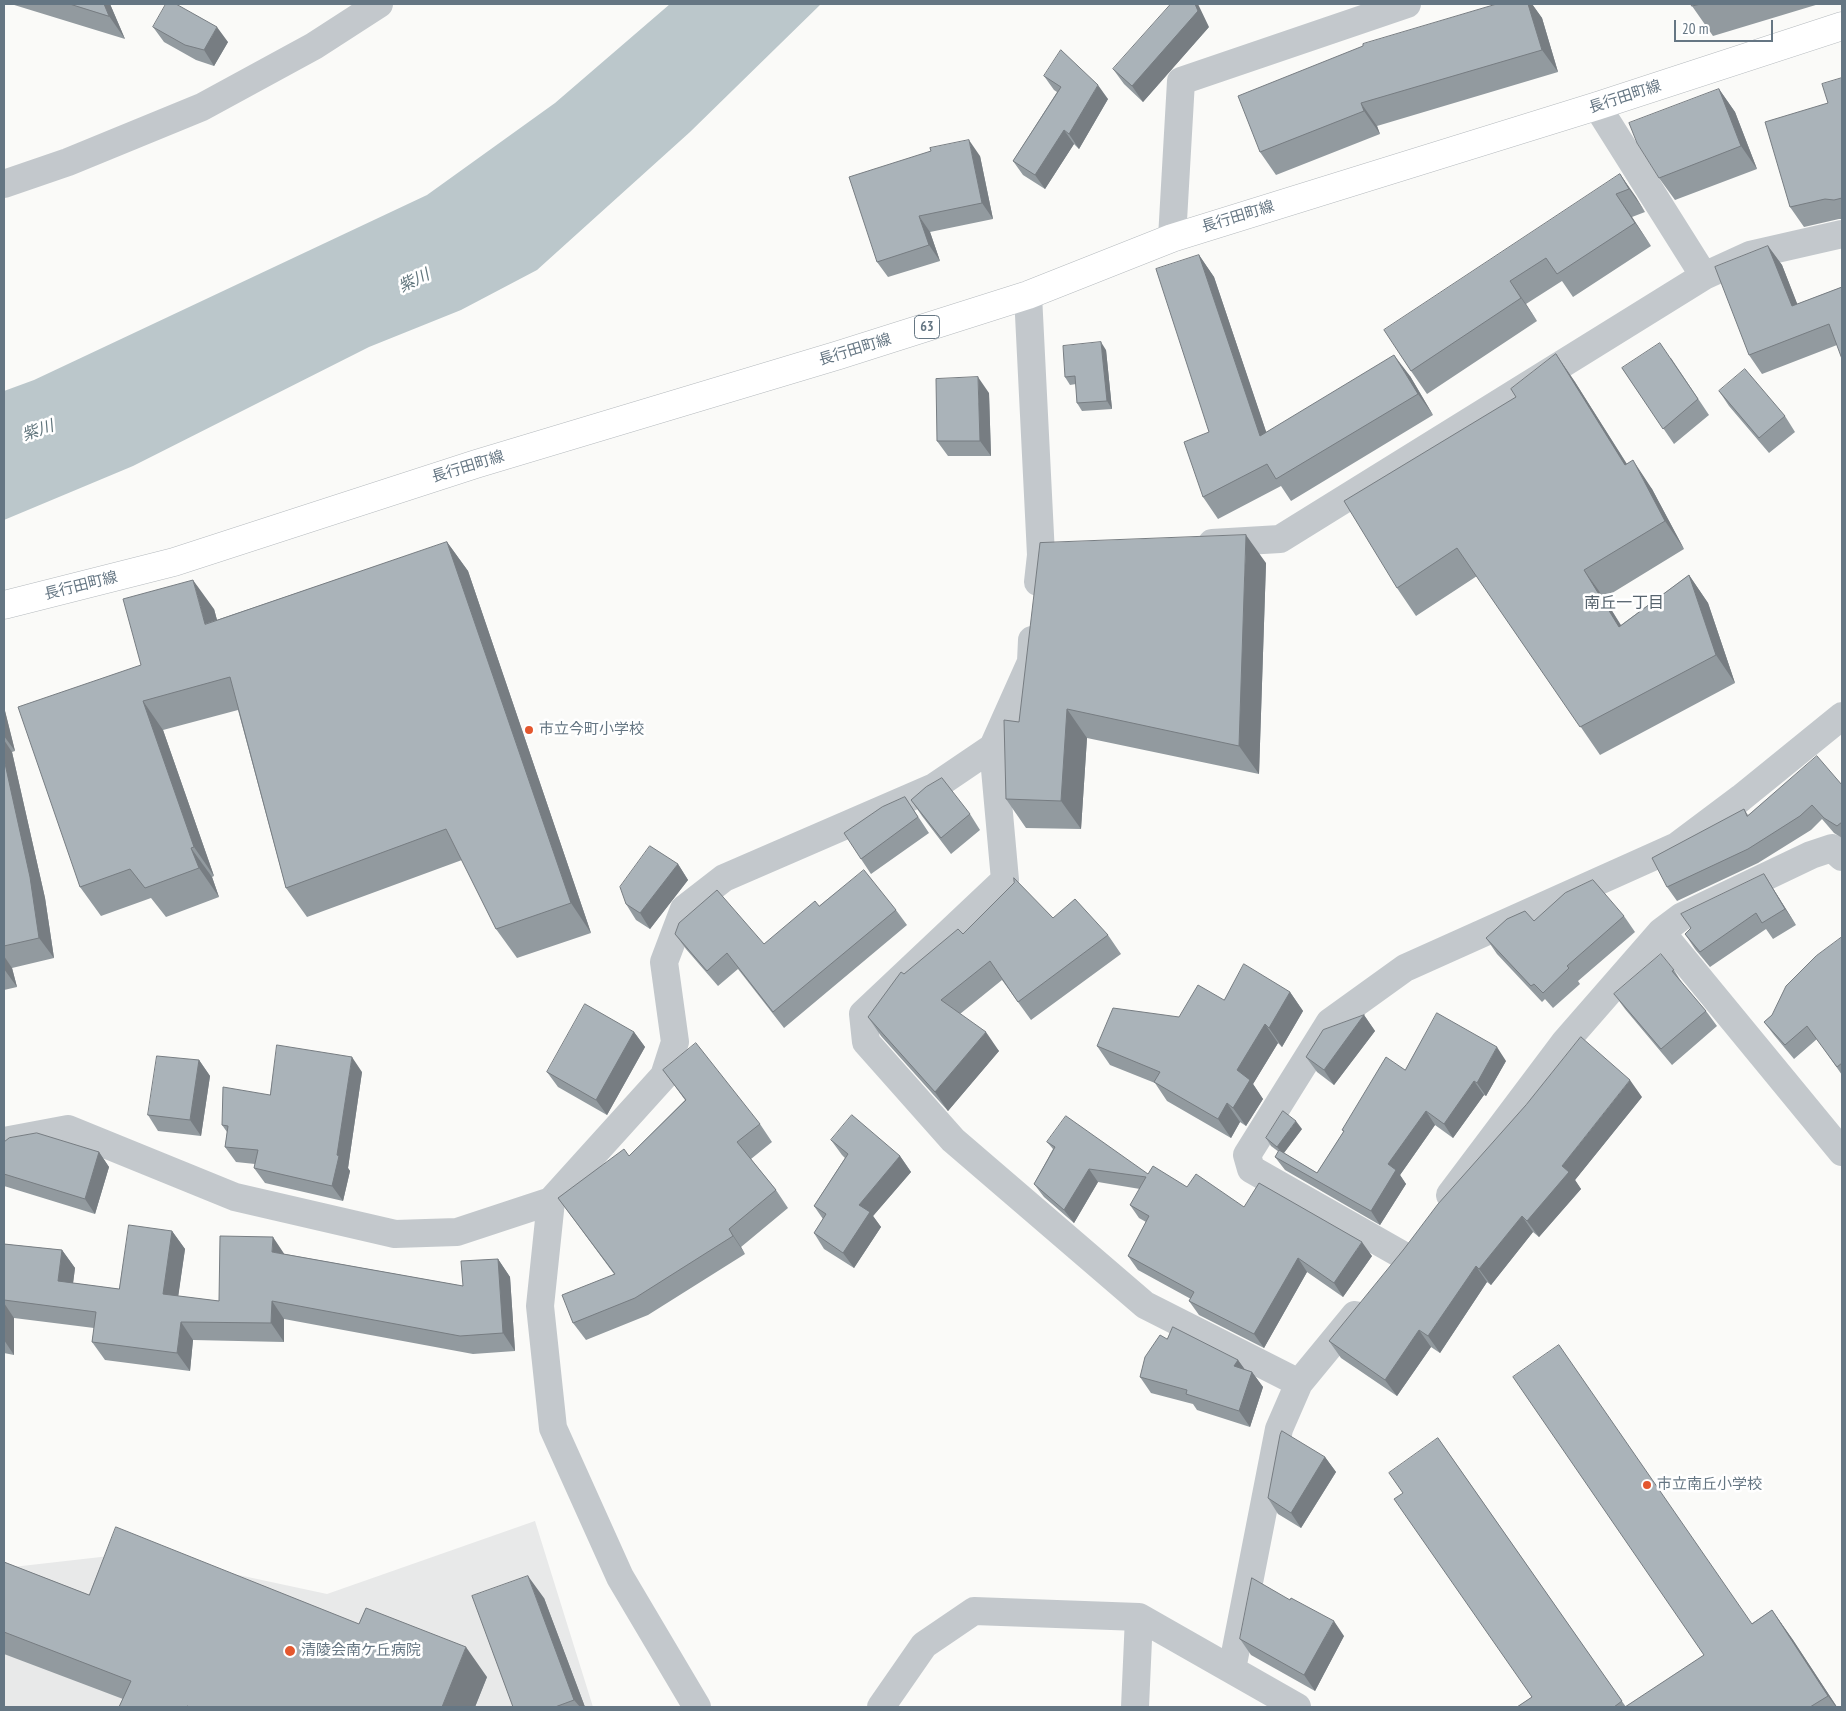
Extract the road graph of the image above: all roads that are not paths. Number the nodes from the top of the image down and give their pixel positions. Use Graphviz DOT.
graph roads {
  1 [pos="1407,4"];
  2 [pos="365,7"];
  3 [pos="1842,26"];
  4 [pos="1597,106"];
  5 [pos="4,184"];
  6 [pos="1842,234"];
  7 [pos="1172,238"];
  8 [pos="1704,276"];
  9 [pos="1028,295"];
  10 [pos="1190,545"];
  11 [pos="4,605"];
  12 [pos="1842,716"];
  13 [pos="993,746"];
  14 [pos="1842,857"];
  15 [pos="1661,932"];
  16 [pos="4,1141"];
  17 [pos="1842,1152"];
  18 [pos="551,1201"];
  19 [pos="1434,1216"];
  20 [pos="1299,1382"];
  21 [pos="1138,1617"];
  22 [pos="1232,1670"];
  23 [pos="697,1707"];
  24 [pos="881,1707"];
  25 [pos="1135,1707"];
  26 [pos="1297,1707"];
  1 -- 7 [label="street"];
  2 -- 5 [label="street"];
  3 -- 4 [label="main road, 長行田町線 / 63"];
  4 -- 7 [label="main road, 長行田町線 / 63"];
  4 -- 8 [label="street"];
  6 -- 8 [label="street"];
  7 -- 9 [label="main road, 長行田町線 / 63"];
  8 -- 10 [label="street"];
  9 -- 11 [label="main road, 長行田町線 / 63"];
  9 -- 13 [label="street"];
  12 -- 20 [label="street"];
  13 -- 18 [label="street"];
  13 -- 20 [label="street"];
  14 -- 15 [label="street"];
  15 -- 17 [label="street"];
  15 -- 19 [label="street"];
  16 -- 18 [label="street"];
  18 -- 23 [label="street"];
  20 -- 22 [label="street"];
  21 -- 22 [label="street"];
  21 -- 24 [label="street"];
  21 -- 25 [label="street"];
  22 -- 26 [label="street"];
}
